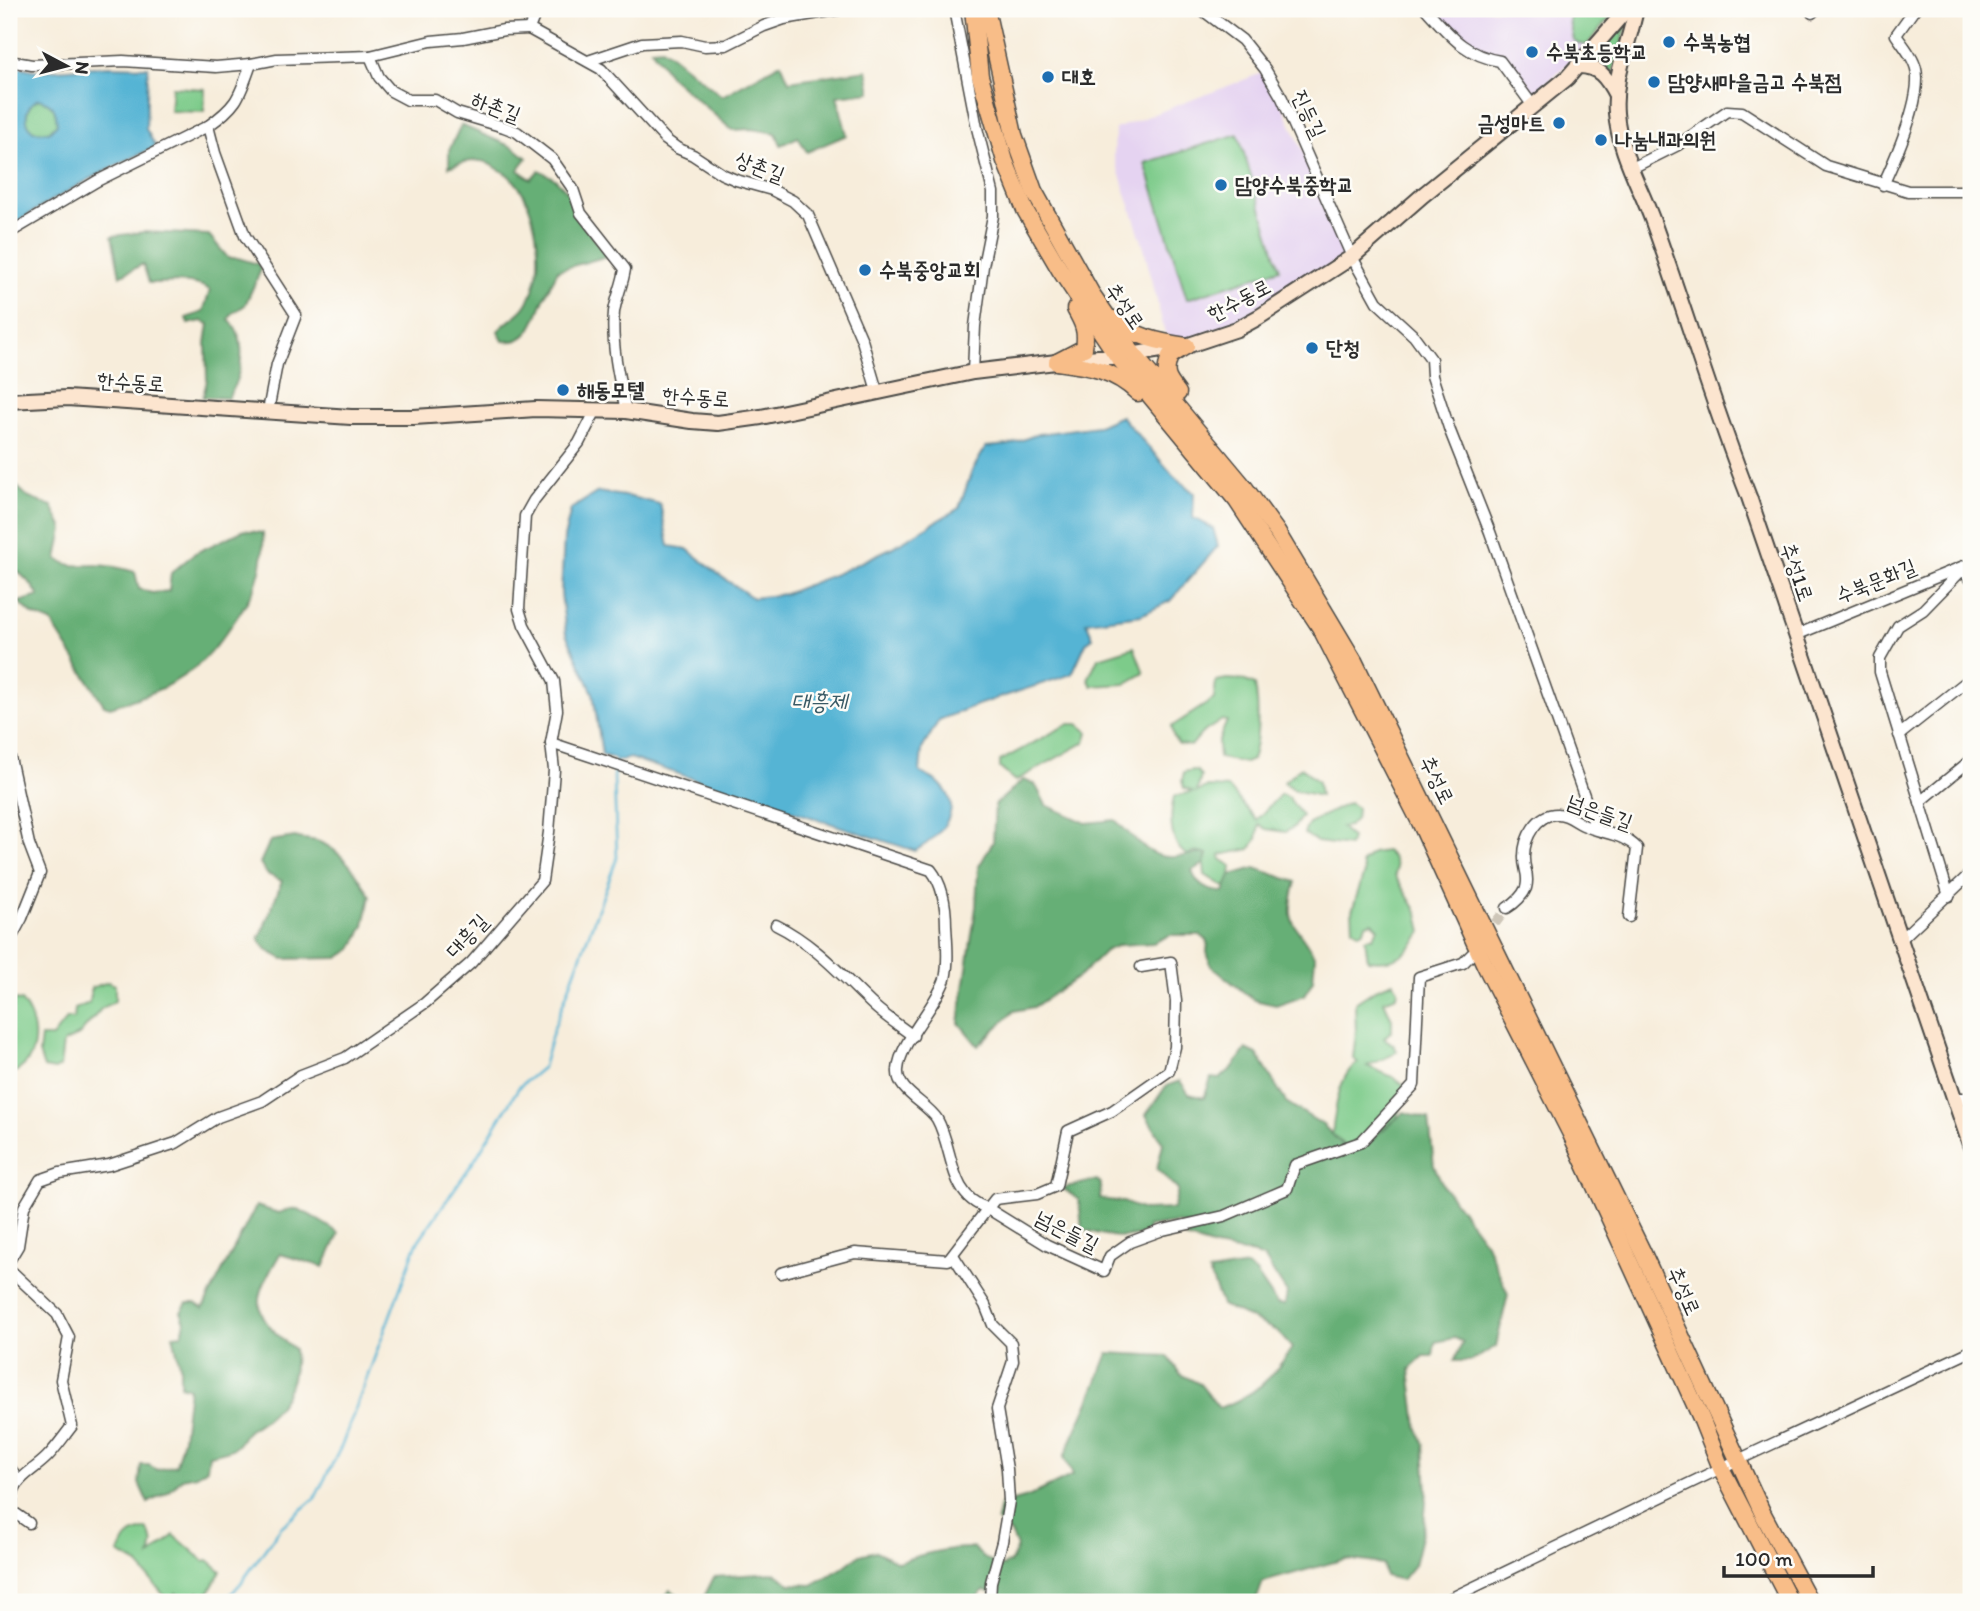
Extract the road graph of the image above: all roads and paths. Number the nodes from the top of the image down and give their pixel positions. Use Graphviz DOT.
graph roads {
  1 [pos="537,9"];
  2 [pos="843,9"];
  3 [pos="954,9"];
  4 [pos="973,9"];
  5 [pos="986,9"];
  6 [pos="1201,9"];
  7 [pos="1426,9"];
  8 [pos="1627,9"];
  9 [pos="1636,9"];
  10 [pos="1913,9"];
  11 [pos="528,29"];
  12 [pos="370,56"];
  13 [pos="9,61"];
  14 [pos="588,61"];
  15 [pos="251,64"];
  16 [pos="1579,66"];
  17 [pos="1616,96"];
  18 [pos="1534,106"];
  19 [pos="208,126"];
  20 [pos="1632,168"];
  21 [pos="1883,185"];
  22 [pos="1971,191"];
  23 [pos="1025,210"];
  24 [pos="9,233"];
  25 [pos="1352,257"];
  26 [pos="1099,305"];
  27 [pos="1186,346"];
  28 [pos="1126,356"];
  29 [pos="1058,362"];
  30 [pos="973,372"];
  31 [pos="877,391"];
  32 [pos="9,401"];
  33 [pos="596,410"];
  34 [pos="268,411"];
  35 [pos="626,411"];
  36 [pos="1243,511"];
  37 [pos="1277,532"];
  38 [pos="1971,563"];
  39 [pos="1971,580"];
  40 [pos="1796,635"];
  41 [pos="1971,678"];
  42 [pos="1899,735"];
  43 [pos="551,743"];
  44 [pos="9,753"];
  45 [pos="1971,760"];
  46 [pos="1920,802"];
  47 [pos="1596,829"];
  48 [pos="1971,873"];
  49 [pos="1949,896"];
  50 [pos="1507,908"];
  51 [pos="1629,917"];
  52 [pos="776,925"];
  53 [pos="1901,939"];
  54 [pos="9,942"];
  55 [pos="1472,954"];
  56 [pos="1141,967"];
  57 [pos="913,1036"];
  58 [pos="1954,1098"];
  59 [pos="1971,1098"];
  60 [pos="1971,1147"];
  61 [pos="987,1208"];
  62 [pos="953,1255"];
  63 [pos="9,1261"];
  64 [pos="9,1269"];
  65 [pos="781,1273"];
  66 [pos="1971,1351"];
  67 [pos="1738,1460"];
  68 [pos="9,1467"];
  69 [pos="1721,1468"];
  70 [pos="18,1479"];
  71 [pos="29,1523"];
  72 [pos="990,1602"];
  73 [pos="1443,1602"];
  74 [pos="1790,1602"];
  75 [pos="1810,1602"];
  1 -- 11 [label="street"];
  2 -- 14 [label="street"];
  3 -- 30 [label="street"];
  4 -- 23 [label="main road, 추성로"];
  5 -- 26 [label="main road, 추성로"];
  6 -- 25 [label="street, 진등길"];
  7 -- 18 [label="street"];
  8 -- 16 [label="street, 한수동로"];
  9 -- 17 [label="street, 추성1로"];
  10 -- 21 [label="street"];
  11 -- 12 [label="street"];
  11 -- 14 [label="street, 상촌길"];
  12 -- 15 [label="street"];
  12 -- 35 [label="street, 하촌길"];
  13 -- 15 [label="street"];
  14 -- 31 [label="street, 상촌길"];
  15 -- 19 [label="street"];
  16 -- 17 [label="street"];
  16 -- 18 [label="street, 한수동로"];
  17 -- 20 [label="street, 추성1로"];
  18 -- 25 [label="street, 한수동로"];
  19 -- 24 [label="street"];
  19 -- 34 [label="street"];
  20 -- 21 [label="street"];
  20 -- 40 [label="street, 추성1로"];
  21 -- 22 [label="street"];
  23 -- 28 [label="main road, 추성로"];
  23 -- 29 [label="main road"];
  25 -- 27 [label="street, 한수동로"];
  25 -- 47 [label="street"];
  26 -- 27 [label="main road"];
  26 -- 28 [label="main road, 추성로"];
  27 -- 28 [label="street, 한수동로"];
  27 -- 37 [label="main road"];
  28 -- 29 [label="street, 한수동로"];
  28 -- 36 [label="main road, 추성로"];
  28 -- 37 [label="main road, 추성로"];
  29 -- 30 [label="street, 한수동로"];
  29 -- 36 [label="main road"];
  30 -- 31 [label="street, 한수동로"];
  31 -- 35 [label="street, 한수동로"];
  32 -- 34 [label="street, 한수동로"];
  33 -- 34 [label="street, 한수동로"];
  33 -- 35 [label="street, 한수동로"];
  33 -- 43 [label="street, 대흥길"];
  36 -- 69 [label="main road, 추성로"];
  37 -- 67 [label="main road, 추성로"];
  38 -- 40 [label="street, 수북문화길"];
  39 -- 42 [label="street, 수북문화길"];
  40 -- 53 [label="street, 추성1로"];
  41 -- 42 [label="street"];
  42 -- 46 [label="street, 수북문화길"];
  43 -- 57 [label="street"];
  43 -- 63 [label="street, 대흥길"];
  44 -- 54 [label="street"];
  45 -- 46 [label="street"];
  46 -- 49 [label="street, 수북문화길"];
  47 -- 50 [label="street, 넘은들길"];
  47 -- 51 [label="street, 넘은들길"];
  48 -- 49 [label="street"];
  49 -- 53 [label="street"];
  52 -- 57 [label="street"];
  53 -- 58 [label="street, 추성1로"];
  55 -- 61 [label="street, 넘은들길"];
  56 -- 61 [label="street, 넘은들길"];
  57 -- 61 [label="street"];
  58 -- 59 [label="street"];
  58 -- 60 [label="street, 추성1로"];
  61 -- 62 [label="street"];
  62 -- 65 [label="street"];
  62 -- 72 [label="street"];
  64 -- 70 [label="street"];
  66 -- 67 [label="street"];
  67 -- 69 [label="street"];
  67 -- 75 [label="main road, 추성로"];
  68 -- 70 [label="street"];
  69 -- 73 [label="street"];
  69 -- 74 [label="main road, 추성로"];
  70 -- 71 [label="street"];
}
